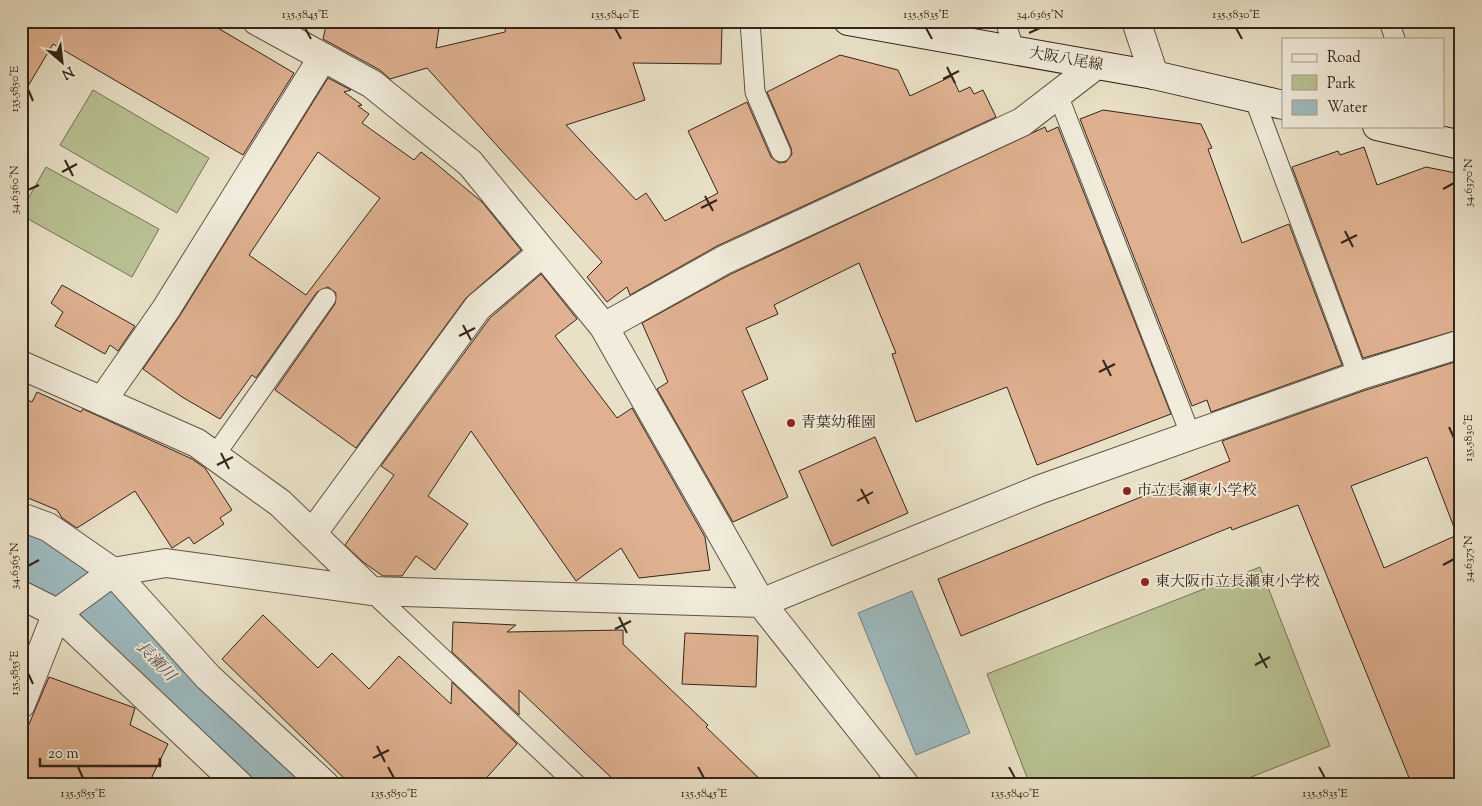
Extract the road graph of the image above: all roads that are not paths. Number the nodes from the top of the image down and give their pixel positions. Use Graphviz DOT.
graph roads {
  1 [pos="257,21"];
  2 [pos="750,21"];
  3 [pos="848,21"];
  4 [pos="1005,21"];
  5 [pos="1136,21"];
  6 [pos="1389,21"];
  7 [pos="1395,38"];
  8 [pos="1015,51"];
  9 [pos="322,57"];
  10 [pos="1096,65"];
  11 [pos="1154,75"];
  12 [pos="1058,95"];
  13 [pos="1254,98"];
  14 [pos="1282,105"];
  15 [pos="1392,128"];
  16 [pos="1423,132"];
  17 [pos="1461,145"];
  18 [pos="781,152"];
  19 [pos="542,253"];
  20 [pos="326,298"];
  21 [pos="604,327"];
  22 [pos="1461,344"];
  23 [pos="21,365"];
  24 [pos="1358,376"];
  25 [pos="102,401"];
  26 [pos="1191,436"];
  27 [pos="215,455"];
  28 [pos="21,517"];
  29 [pos="312,534"];
  30 [pos="113,572"];
  31 [pos="371,591"];
  32 [pos="21,595"];
  33 [pos="761,603"];
  34 [pos="57,614"];
  35 [pos="21,704"];
  36 [pos="239,785"];
  37 [pos="325,785"];
  38 [pos="578,785"];
  39 [pos="905,785"];
  1 -- 9 [label="street"];
  2 -- 18 [label="lane"];
  3 -- 8 [label="street, 大阪八尾線"];
  4 -- 8 [label="lane"];
  5 -- 11 [label="street"];
  6 -- 7 [label="lane"];
  8 -- 10 [label="street, 大阪八尾線"];
  9 -- 19 [label="street"];
  9 -- 25 [label="street"];
  10 -- 11 [label="street, 大阪八尾線"];
  10 -- 12 [label="street"];
  11 -- 13 [label="street, 大阪八尾線"];
  12 -- 21 [label="street"];
  12 -- 26 [label="lane"];
  13 -- 14 [label="street, 大阪八尾線"];
  13 -- 24 [label="lane"];
  15 -- 16 [label="street"];
  16 -- 17 [label="street"];
  19 -- 21 [label="street"];
  19 -- 29 [label="street"];
  20 -- 27 [label="lane"];
  21 -- 33 [label="street"];
  22 -- 24 [label="street"];
  23 -- 25 [label="street"];
  24 -- 26 [label="street"];
  25 -- 27 [label="street"];
  26 -- 33 [label="street"];
  27 -- 29 [label="street"];
  28 -- 30 [label="street"];
  29 -- 31 [label="street"];
  30 -- 31 [label="street"];
  30 -- 34 [label="street"];
  30 -- 37 [label="street"];
  31 -- 33 [label="street"];
  31 -- 38 [label="lane"];
  32 -- 34 [label="street"];
  33 -- 39 [label="street"];
  34 -- 35 [label="street"];
  34 -- 36 [label="street"];
}
